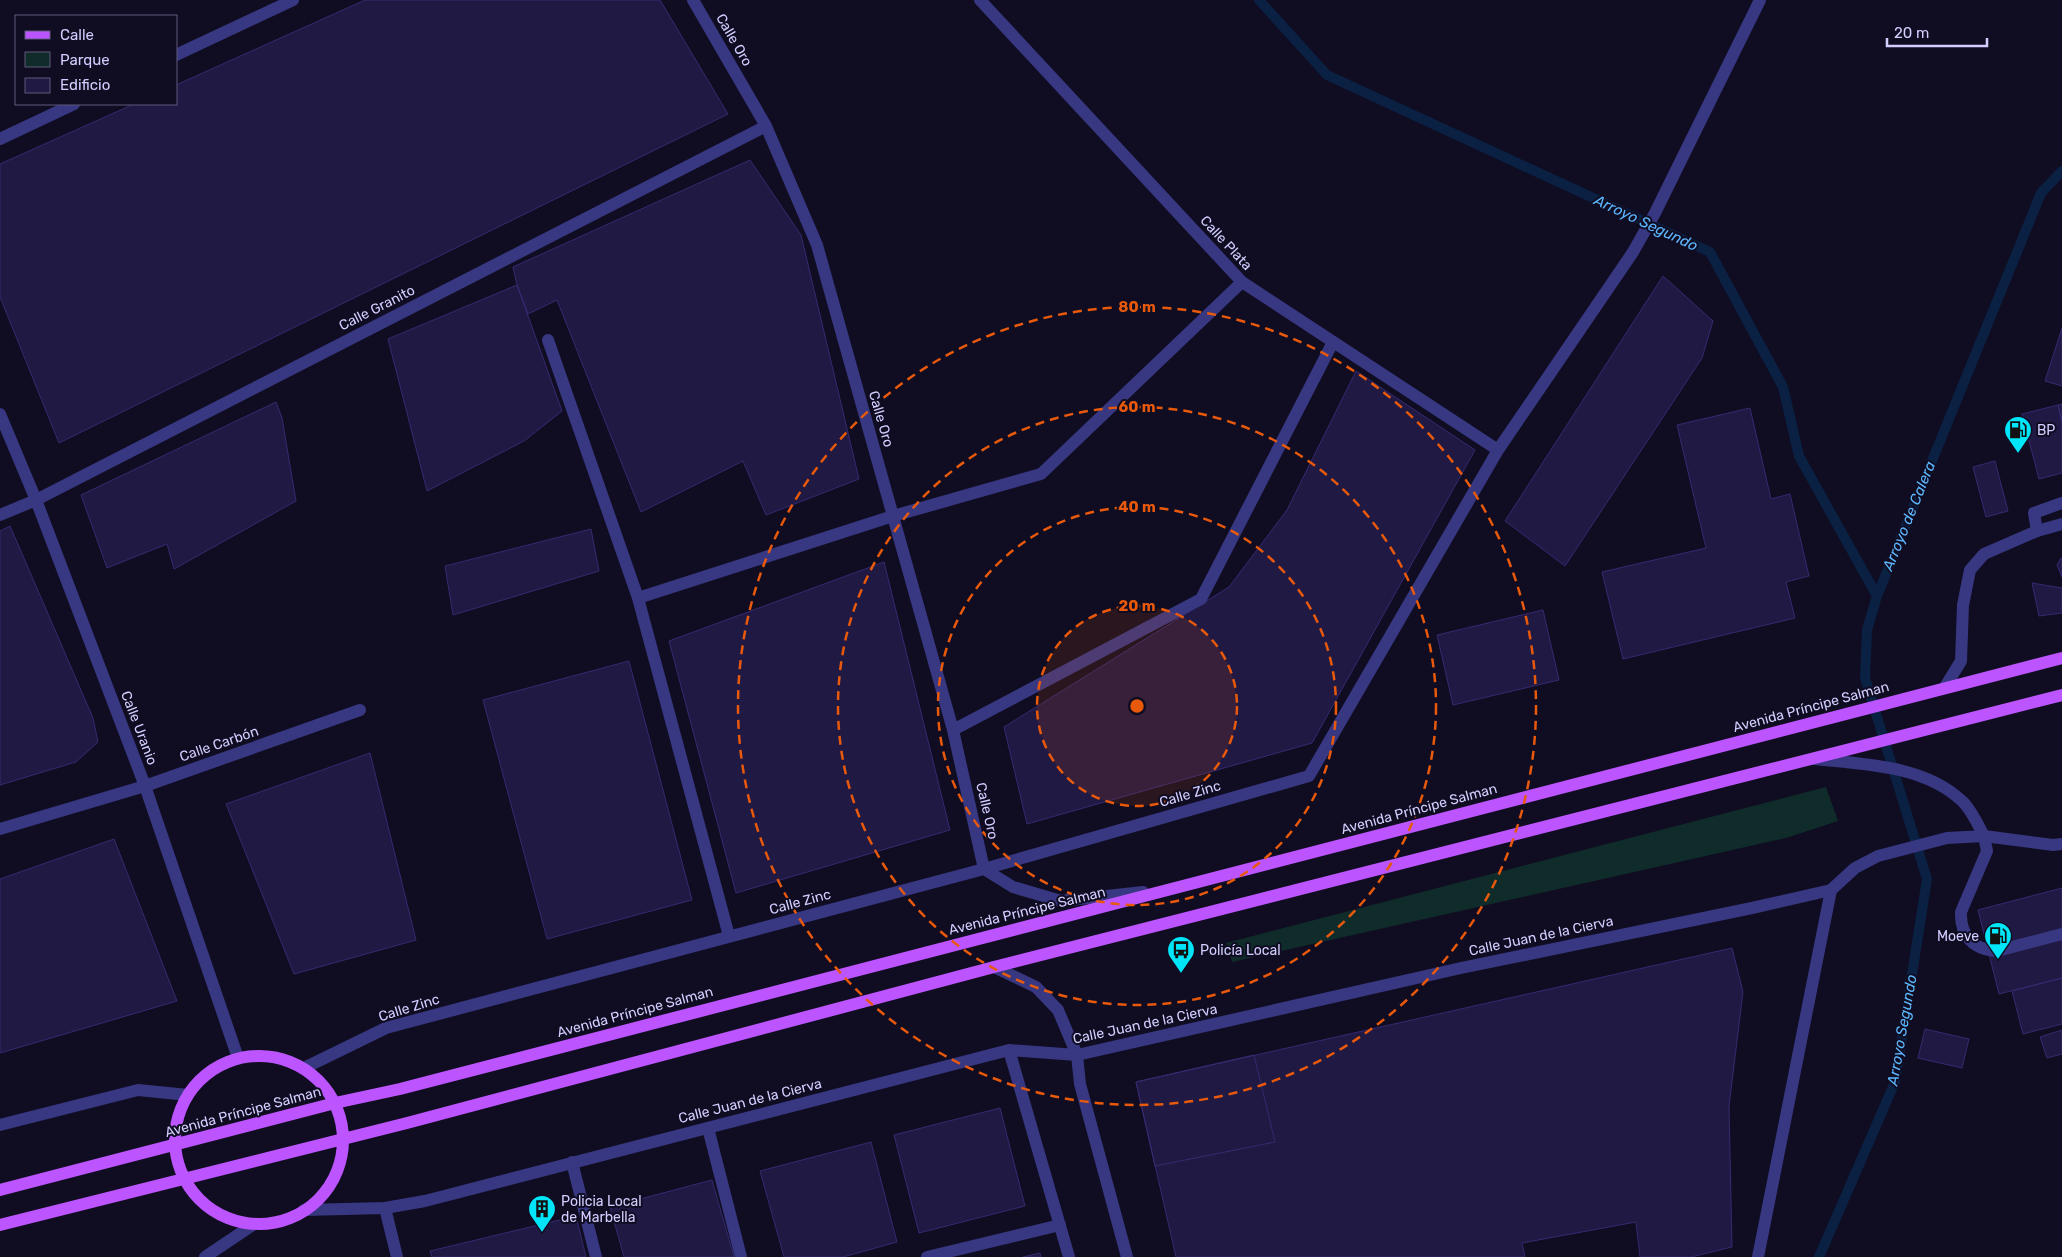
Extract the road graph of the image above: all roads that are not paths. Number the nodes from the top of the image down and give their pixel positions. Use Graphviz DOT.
graph roads {
  1 [pos="294,0"];
  2 [pos="693,0"];
  3 [pos="980,0"];
  4 [pos="1760,0"];
  5 [pos="178,54"];
  6 [pos="72,105"];
  7 [pos="766,126"];
  8 [pos="0,138"];
  9 [pos="1242,282"];
  10 [pos="548,340"];
  11 [pos="1333,342"];
  12 [pos="0,414"];
  13 [pos="1498,450"];
  14 [pos="36,500"];
  15 [pos="2062,503"];
  16 [pos="0,515"];
  17 [pos="893,516"];
  18 [pos="2062,524"];
  19 [pos="2037,531"];
  20 [pos="638,598"];
  21 [pos="2062,658"];
  22 [pos="1944,687"];
  23 [pos="2062,695"];
  24 [pos="360,710"];
  25 [pos="953,730"];
  26 [pos="1812,758"];
  27 [pos="145,786"];
  28 [pos="0,829"];
  29 [pos="1984,836"];
  30 [pos="2062,844"];
  31 [pos="984,868"];
  32 [pos="1170,890"];
  33 [pos="1831,890"];
  34 [pos="2062,934"];
  35 [pos="729,936"];
  36 [pos="994,967"];
  37 [pos="1009,1050"];
  38 [pos="1078,1055"];
  39 [pos="238,1058"];
  40 [pos="304,1068"];
  41 [pos="188,1094"];
  42 [pos="335,1103"];
  43 [pos="0,1124"];
  44 [pos="708,1128"];
  45 [pos="343,1138"];
  46 [pos="174,1144"];
  47 [pos="572,1162"];
  48 [pos="184,1179"];
  49 [pos="0,1190"];
  50 [pos="385,1208"];
  51 [pos="304,1210"];
  52 [pos="254,1224"];
  53 [pos="0,1225"];
  54 [pos="1060,1225"];
  55 [pos="1758,1256"];
  56 [pos="205,1257"];
  57 [pos="397,1257"];
  58 [pos="596,1257"];
  59 [pos="741,1257"];
  60 [pos="927,1257"];
  61 [pos="1069,1257"];
  62 [pos="1127,1257"];
  1 -- 5 [label="street"];
  2 -- 7 [label="street, Calle Oro"];
  3 -- 9 [label="street, Calle Plata"];
  4 -- 13 [label="street"];
  6 -- 8 [label="street"];
  7 -- 14 [label="street, Calle Granito"];
  7 -- 17 [label="street, Calle Oro"];
  9 -- 11 [label="street, Calle Plata"];
  9 -- 17 [label="street"];
  10 -- 20 [label="street"];
  11 -- 13 [label="street, Calle Plata"];
  11 -- 25 [label="street"];
  12 -- 14 [label="street, Calle Uranio"];
  13 -- 31 [label="street, Calle Zinc"];
  14 -- 16 [label="street, Calle Granito"];
  14 -- 27 [label="street, Calle Uranio"];
  15 -- 19 [label="street"];
  17 -- 20 [label="street"];
  17 -- 25 [label="street, Calle Oro"];
  18 -- 19 [label="street"];
  19 -- 22 [label="street"];
  20 -- 35 [label="street"];
  21 -- 22 [label="main road, Avenida Príncipe Salman"];
  22 -- 32 [label="main road, Avenida Príncipe Salman"];
  23 -- 26 [label="main road"];
  24 -- 27 [label="street, Calle Carbón"];
  25 -- 31 [label="street, Calle Oro"];
  26 -- 29 [label="street"];
  26 -- 36 [label="main road"];
  27 -- 28 [label="street, Calle Carbón"];
  27 -- 39 [label="street, Calle Uranio"];
  29 -- 30 [label="street, Calle Juan de la Cierva"];
  29 -- 33 [label="street, Calle Juan de la Cierva"];
  29 -- 34 [label="street"];
  31 -- 32 [label="street"];
  31 -- 35 [label="street, Calle Zinc"];
  32 -- 42 [label="main road, Avenida Príncipe Salman"];
  33 -- 38 [label="street, Calle Juan de la Cierva"];
  33 -- 55 [label="street"];
  35 -- 40 [label="street, Calle Zinc"];
  36 -- 38 [label="street"];
  36 -- 45 [label="main road"];
  37 -- 38 [label="street, Calle Juan de la Cierva"];
  37 -- 44 [label="street, Calle Juan de la Cierva"];
  37 -- 54 [label="street"];
  38 -- 62 [label="street"];
  39 -- 40 [label="main road"];
  39 -- 41 [label="main road"];
  40 -- 42 [label="main road"];
  41 -- 43 [label="street"];
  41 -- 46 [label="main road"];
  42 -- 45 [label="main road"];
  42 -- 46 [label="main road, Avenida Príncipe Salman"];
  44 -- 47 [label="street, Calle Juan de la Cierva"];
  44 -- 59 [label="street"];
  45 -- 48 [label="main road"];
  45 -- 51 [label="main road"];
  46 -- 48 [label="main road"];
  46 -- 49 [label="main road, Avenida Príncipe Salman"];
  47 -- 50 [label="street, Calle Juan de la Cierva"];
  47 -- 58 [label="street"];
  48 -- 52 [label="main road"];
  48 -- 53 [label="main road"];
  50 -- 51 [label="street, Calle Juan de la Cierva"];
  50 -- 57 [label="street"];
  51 -- 52 [label="main road"];
  52 -- 56 [label="street"];
  54 -- 60 [label="street"];
  54 -- 61 [label="street"];
}
